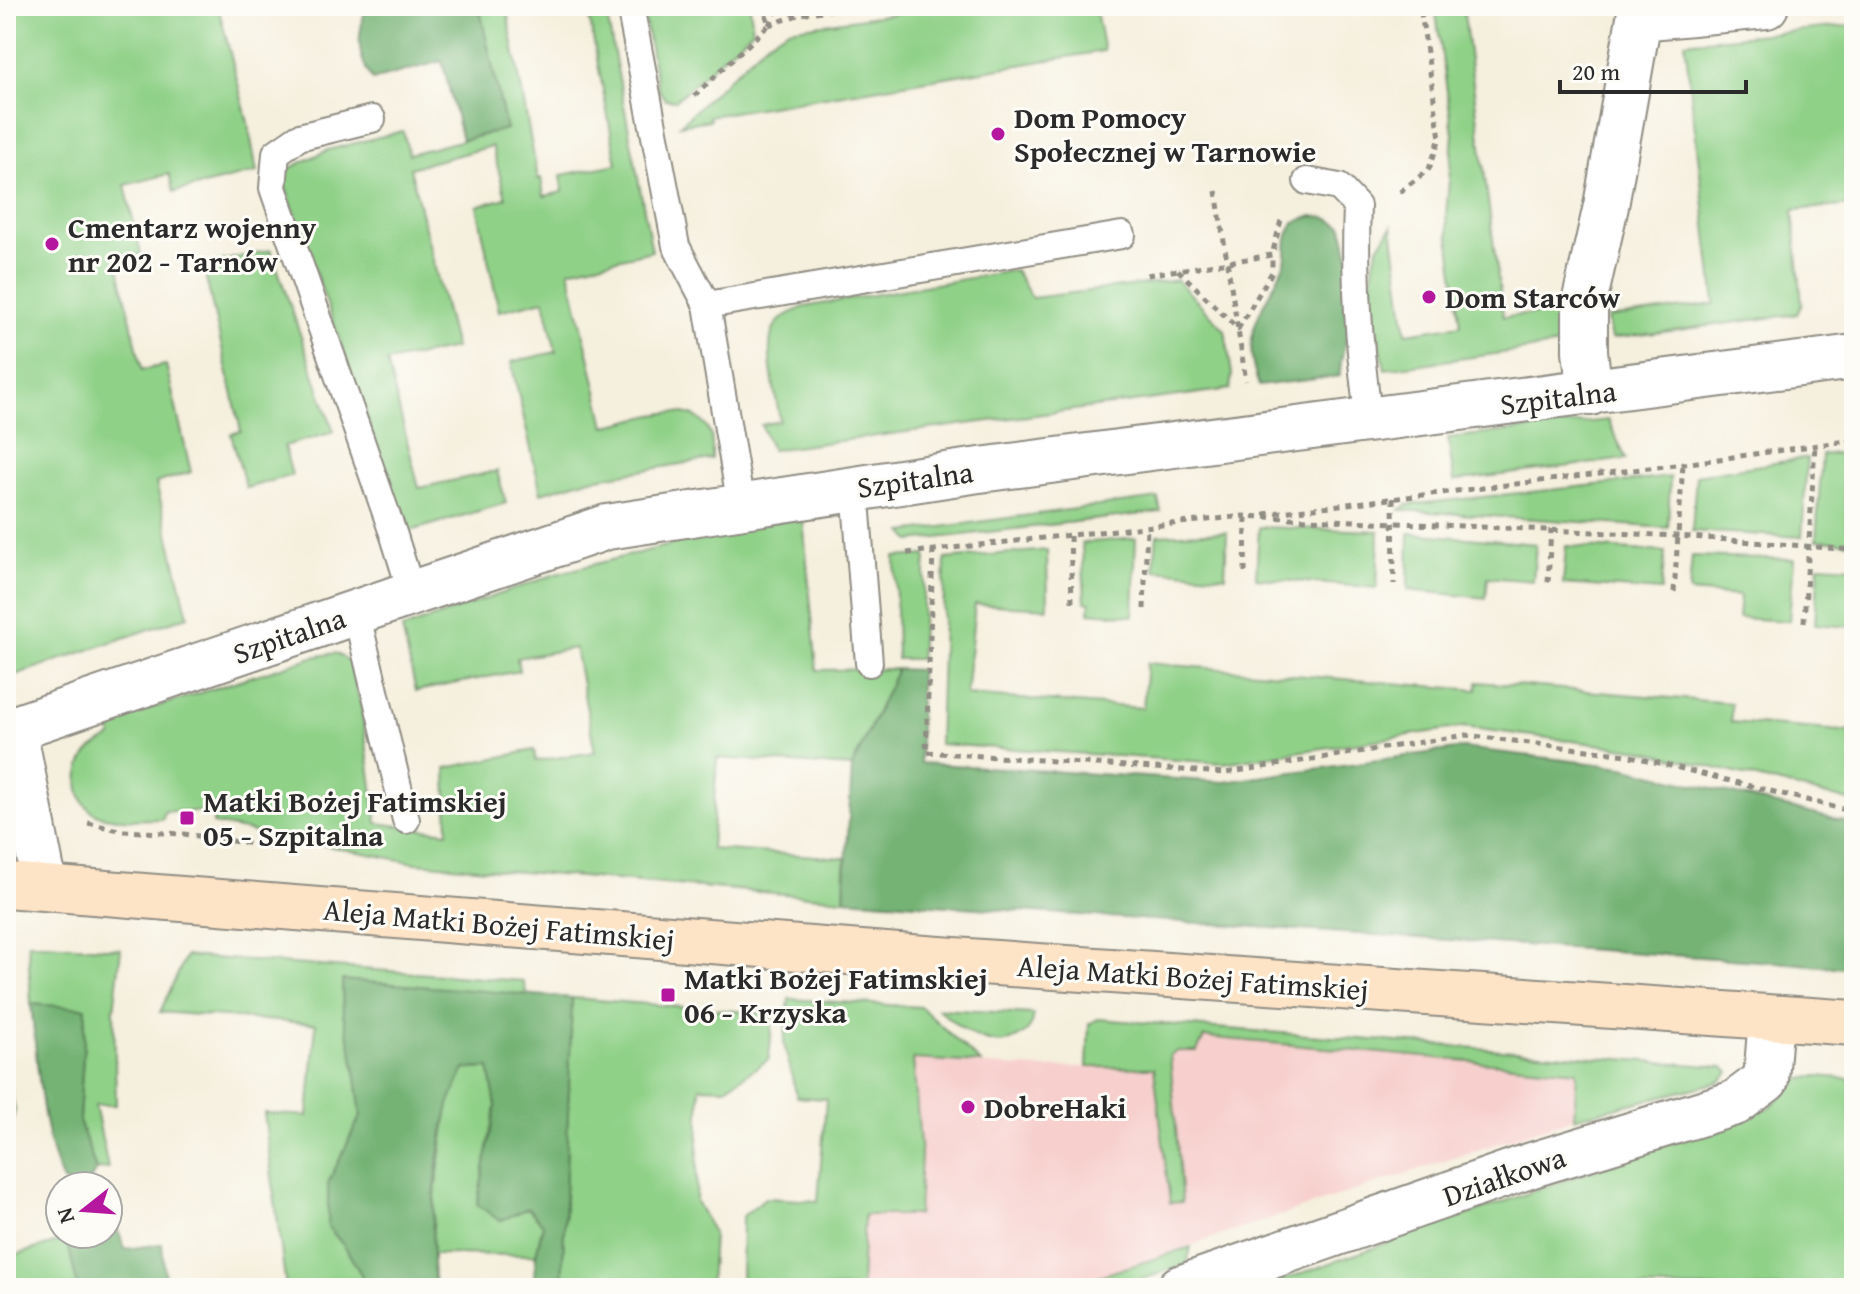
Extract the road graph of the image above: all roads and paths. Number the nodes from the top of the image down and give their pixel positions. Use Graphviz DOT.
graph roads {
  1 [pos="630,6"];
  2 [pos="763,6"];
  3 [pos="779,6"];
  4 [pos="858,6"];
  5 [pos="1420,6"];
  6 [pos="1766,6"];
  7 [pos="769,25"];
  8 [pos="372,119"];
  9 [pos="654,133"];
  10 [pos="1307,181"];
  11 [pos="1216,191"];
  12 [pos="1357,206"];
  13 [pos="1122,235"];
  14 [pos="1272,255"];
  15 [pos="1227,261"];
  16 [pos="1177,270"];
  17 [pos="707,305"];
  18 [pos="1238,329"];
  19 [pos="1854,357"];
  20 [pos="1590,393"];
  21 [pos="1248,394"];
  22 [pos="1369,421"];
  23 [pos="1854,440"];
  24 [pos="1815,445"];
  25 [pos="1683,464"];
  26 [pos="855,488"];
  27 [pos="1393,498"];
  28 [pos="741,506"];
  29 [pos="1244,516"];
  30 [pos="1393,521"];
  31 [pos="1147,526"];
  32 [pos="1551,529"];
  33 [pos="1070,536"];
  34 [pos="1679,536"];
  35 [pos="1809,546"];
  36 [pos="933,550"];
  37 [pos="1854,550"];
  38 [pos="862,557"];
  39 [pos="1245,572"];
  40 [pos="1548,582"];
  41 [pos="1394,584"];
  42 [pos="1674,592"];
  43 [pos="412,594"];
  44 [pos="1072,602"];
  45 [pos="1144,609"];
  46 [pos="356,612"];
  47 [pos="1804,622"];
  48 [pos="869,663"];
  49 [pos="10,730"];
  50 [pos="1854,812"];
  51 [pos="406,820"];
  52 [pos="25,886"];
  53 [pos="1771,1018"];
  54 [pos="1854,1023"];
  55 [pos="1180,1288"];
  1 -- 9 [label="lane"];
  2 -- 7 [label="path"];
  3 -- 7 [label="path"];
  4 -- 7 [label="path"];
  5 -- 12 [label="path"];
  6 -- 20 [label="street"];
  7 -- 9 [label="path"];
  8 -- 43 [label="lane"];
  9 -- 17 [label="lane"];
  10 -- 12 [label="lane"];
  10 -- 14 [label="path"];
  11 -- 15 [label="path"];
  12 -- 22 [label="lane"];
  13 -- 16 [label="path"];
  13 -- 17 [label="lane"];
  14 -- 15 [label="path"];
  14 -- 18 [label="path"];
  15 -- 16 [label="path"];
  15 -- 18 [label="path"];
  16 -- 18 [label="path"];
  17 -- 28 [label="lane"];
  18 -- 21 [label="path"];
  19 -- 20 [label="street, Szpitalna"];
  20 -- 22 [label="street, Szpitalna"];
  22 -- 26 [label="street, Szpitalna"];
  23 -- 24 [label="path"];
  24 -- 25 [label="path"];
  24 -- 35 [label="path"];
  25 -- 27 [label="path"];
  25 -- 34 [label="path"];
  26 -- 28 [label="street, Szpitalna"];
  26 -- 38 [label="lane"];
  27 -- 29 [label="path"];
  27 -- 30 [label="path"];
  28 -- 43 [label="street, Szpitalna"];
  29 -- 30 [label="path"];
  29 -- 31 [label="path"];
  29 -- 39 [label="path"];
  30 -- 32 [label="path"];
  30 -- 41 [label="path"];
  31 -- 33 [label="path"];
  31 -- 45 [label="path"];
  32 -- 34 [label="path"];
  32 -- 40 [label="path"];
  33 -- 36 [label="path"];
  33 -- 44 [label="path"];
  34 -- 35 [label="path"];
  34 -- 42 [label="path"];
  35 -- 37 [label="path"];
  35 -- 47 [label="path"];
  36 -- 38 [label="path"];
  36 -- 50 [label="path"];
  38 -- 48 [label="lane"];
  43 -- 46 [label="street, Szpitalna"];
  46 -- 49 [label="street, Szpitalna"];
  46 -- 51 [label="lane"];
  49 -- 52 [label="street"];
  52 -- 53 [label="street, Aleja Matki Bożej Fatimskiej"];
  53 -- 54 [label="street, Aleja Matki Bożej Fatimskiej"];
  53 -- 55 [label="street, Działkowa"];
}
